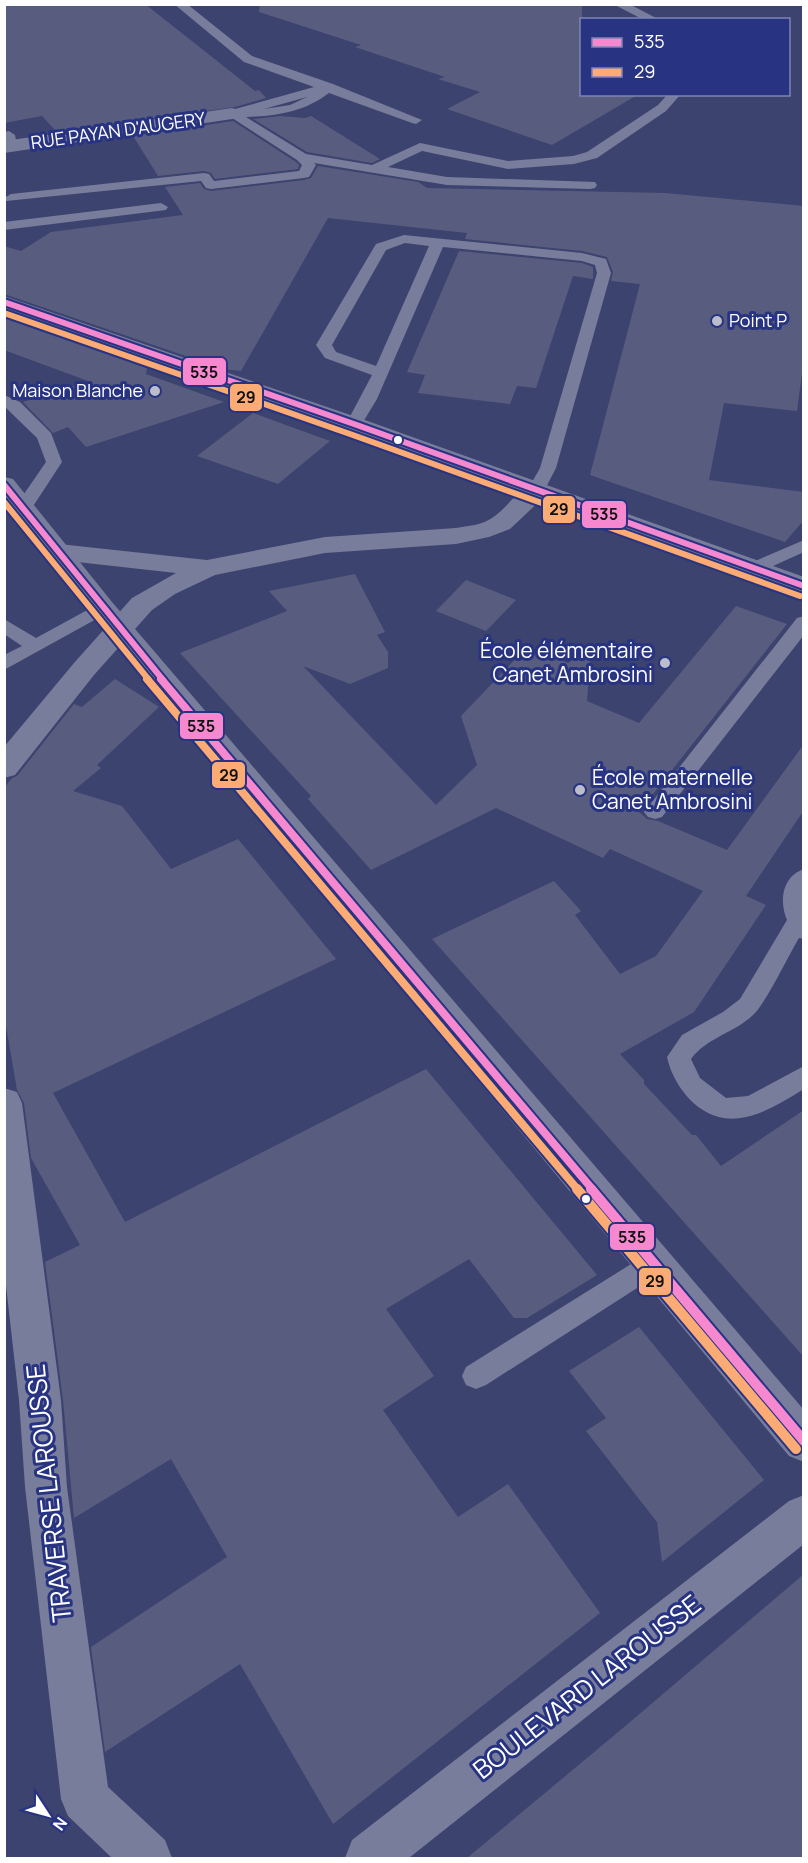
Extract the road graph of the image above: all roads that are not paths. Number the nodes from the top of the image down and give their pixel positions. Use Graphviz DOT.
graph roads {
  1 [pos="200,4"];
  2 [pos="618,4"];
  3 [pos="183,7"];
  4 [pos="650,18"];
  5 [pos="329,87"];
  6 [pos="673,96"];
  7 [pos="232,114"];
  8 [pos="416,120"];
  9 [pos="7,137"];
  10 [pos="302,157"];
  11 [pos="371,170"];
  12 [pos="590,185"];
  13 [pos="11,198"];
  14 [pos="161,207"];
  15 [pos="4,226"];
  16 [pos="438,242"];
  17 [pos="4,302"];
  18 [pos="380,373"];
  19 [pos="4,400"];
  20 [pos="354,424"];
  21 [pos="536,491"];
  22 [pos="14,495"];
  23 [pos="804,545"];
  24 [pos="58,552"];
  25 [pos="207,568"];
  26 [pos="754,568"];
  27 [pos="804,586"];
  28 [pos="111,618"];
  29 [pos="804,622"];
  30 [pos="4,625"];
  31 [pos="35,646"];
  32 [pos="4,664"];
  33 [pos="4,768"];
  34 [pos="655,812"];
  35 [pos="804,877"];
  36 [pos="800,927"];
  37 [pos="804,1076"];
  38 [pos="5,1104"];
  39 [pos="653,1264"];
  40 [pos="476,1376"];
  41 [pos="804,1442"];
  42 [pos="804,1516"];
  43 [pos="147,1858"];
  44 [pos="370,1858"];
  1 -- 3 [label="lane"];
  2 -- 4 [label="lane"];
  3 -- 5 [label="lane"];
  5 -- 7 [label="lane"];
  5 -- 8 [label="lane"];
  6 -- 11 [label="lane"];
  7 -- 9 [label="street, RUE PAYAN D'AUGERY"];
  7 -- 10 [label="lane"];
  10 -- 11 [label="lane"];
  10 -- 13 [label="lane"];
  11 -- 12 [label="lane"];
  14 -- 15 [label="lane"];
  16 -- 18 [label="lane"];
  16 -- 18 [label="lane"];
  16 -- 21 [label="lane"];
  17 -- 20 [label="street"];
  18 -- 20 [label="lane"];
  19 -- 22 [label="lane"];
  20 -- 21 [label="street"];
  21 -- 25 [label="street"];
  21 -- 26 [label="street"];
  22 -- 24 [label="street"];
  23 -- 26 [label="lane"];
  24 -- 25 [label="street"];
  24 -- 28 [label="street"];
  25 -- 28 [label="street"];
  26 -- 27 [label="street"];
  28 -- 31 [label="lane"];
  28 -- 33 [label="street"];
  28 -- 39 [label="street"];
  29 -- 34 [label="lane"];
  30 -- 31 [label="lane"];
  31 -- 32 [label="lane"];
  35 -- 36 [label="lane"];
  36 -- 37 [label="lane"];
  38 -- 43 [label="street, TRAVERSE LAROUSSE"];
  39 -- 40 [label="lane"];
  39 -- 41 [label="street"];
  42 -- 44 [label="street, BOULEVARD LAROUSSE"];
}
